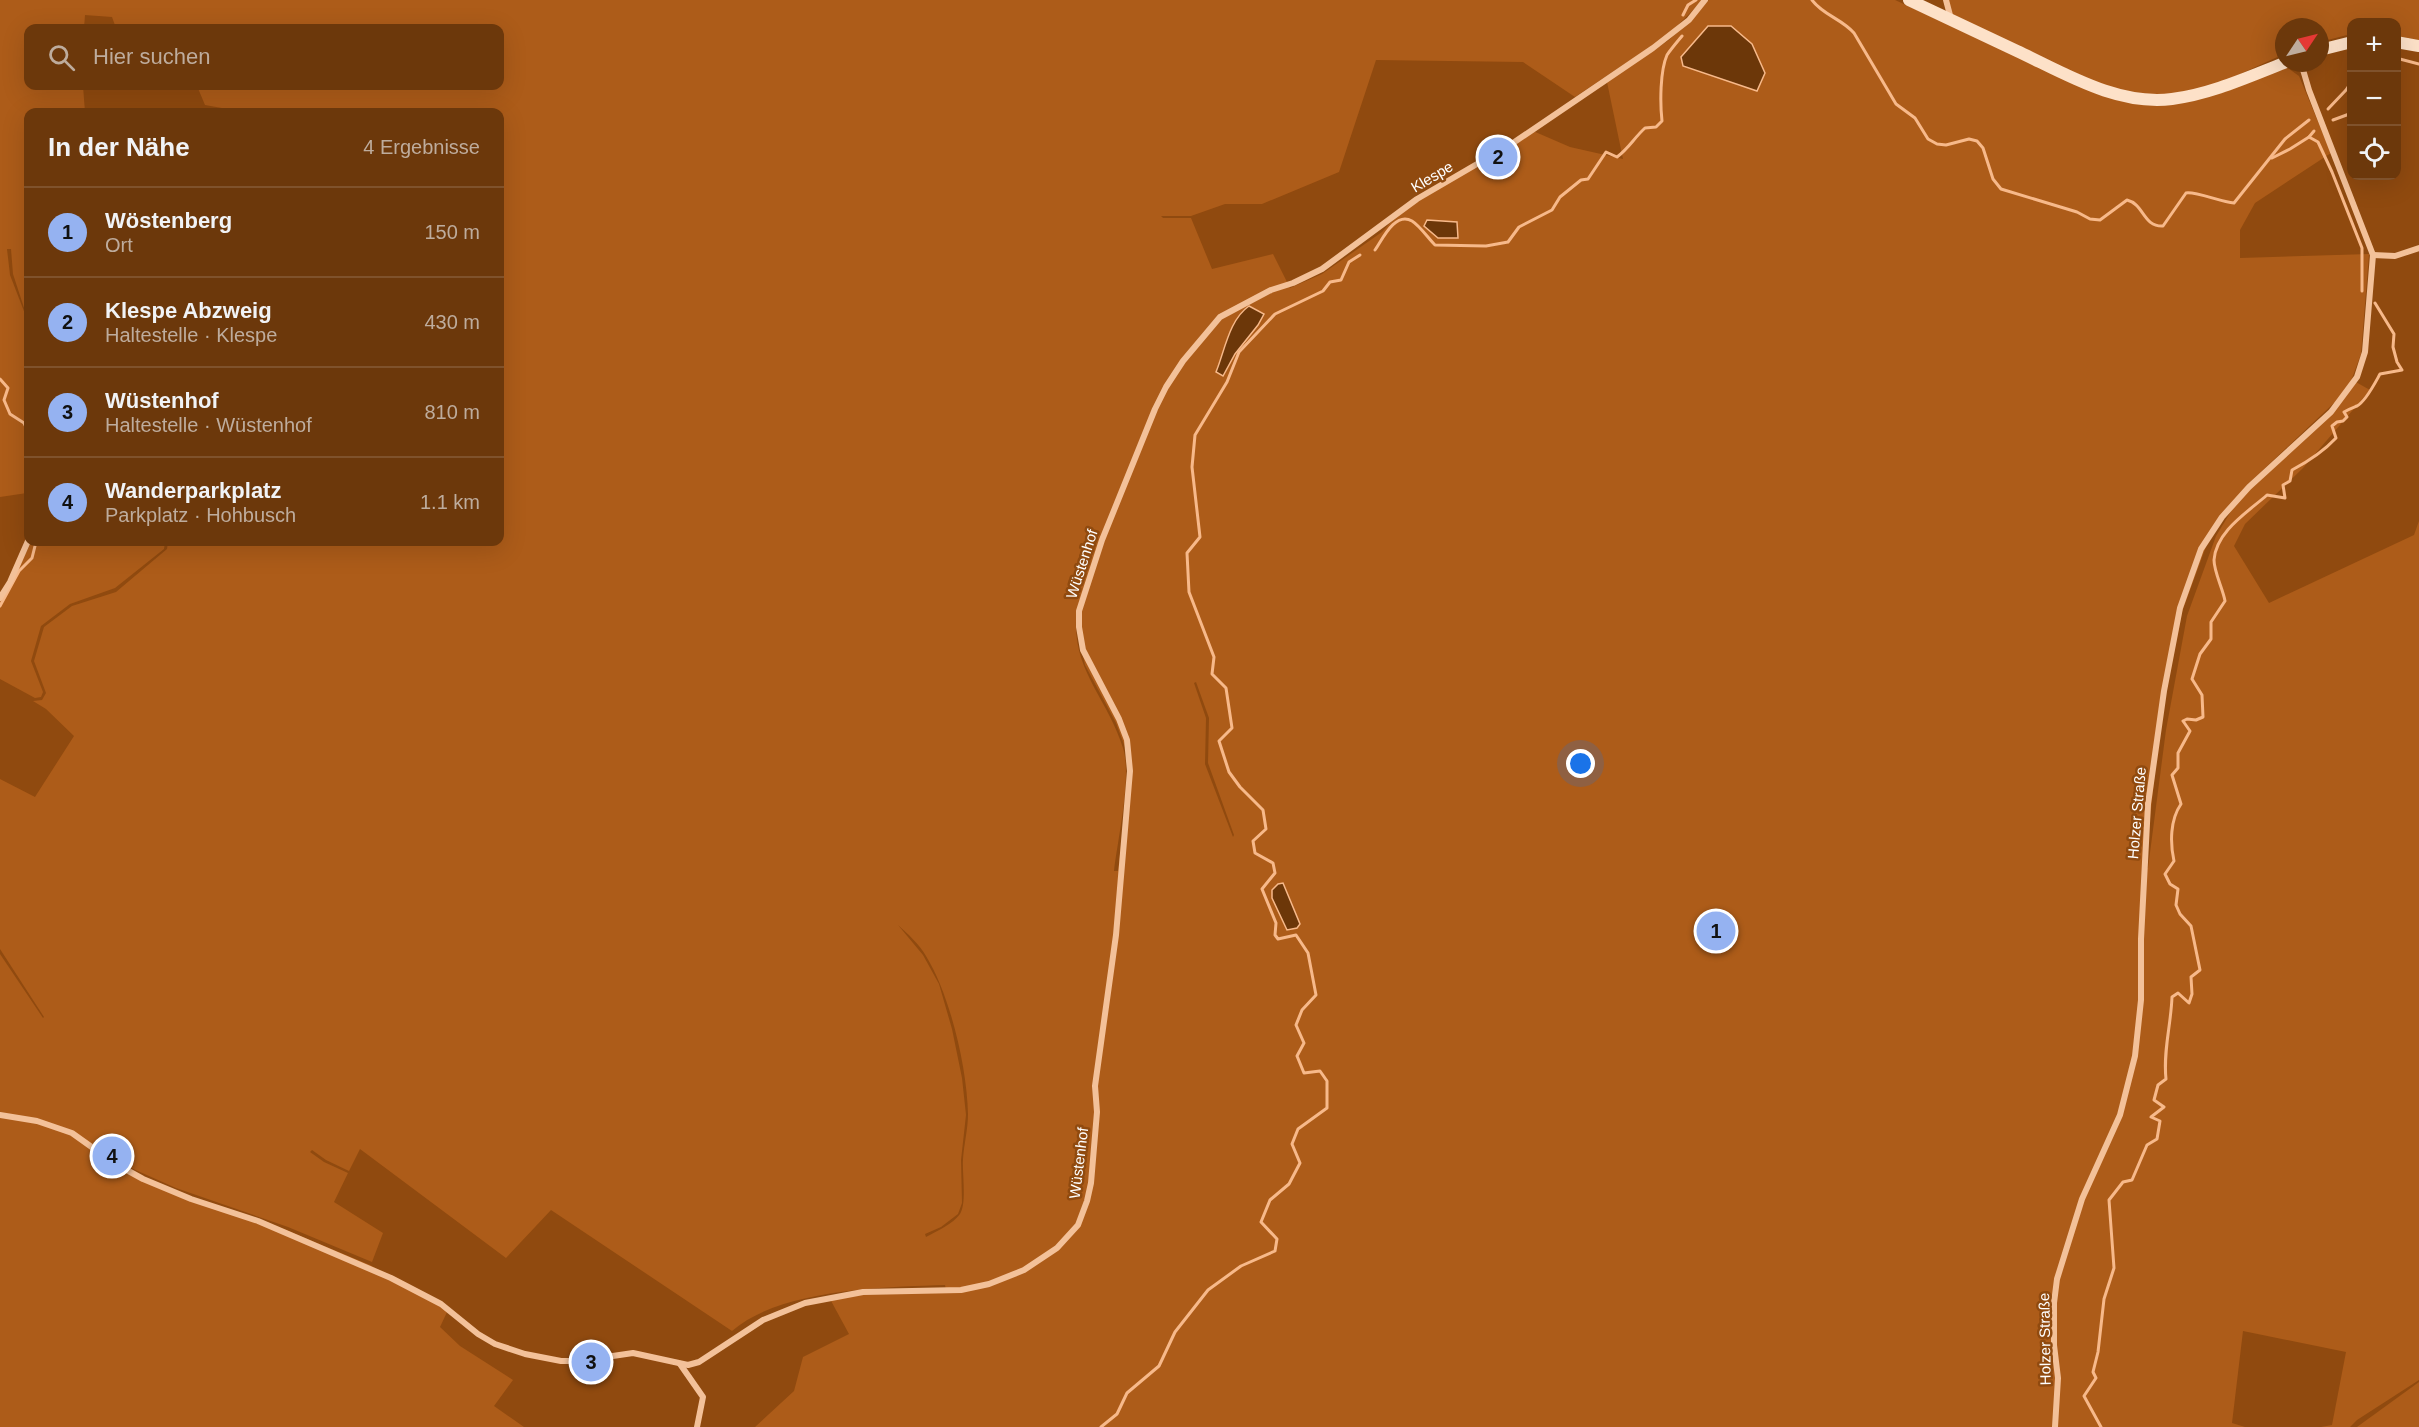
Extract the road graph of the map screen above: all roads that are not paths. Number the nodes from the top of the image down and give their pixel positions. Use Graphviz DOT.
graph roads {
  1 [pos="1705,0"];
  2 [pos="1910,0"];
  3 [pos="1946,0"];
  4 [pos="1952,20"];
  5 [pos="2347,43"];
  6 [pos="2401,43"];
  7 [pos="2419,46"];
  8 [pos="2329,48"];
  9 [pos="2275,66"];
  10 [pos="2304,72"];
  11 [pos="2419,248"];
  12 [pos="2373,255"];
  13 [pos="1220,317"];
  14 [pos="26,546"];
  15 [pos="0,598"];
  16 [pos="0,1115"];
  17 [pos="680,1363"];
  18 [pos="697,1427"];
  19 [pos="2055,1427"];
  1 -- 13 [label="street, Klespe"];
  2 -- 4 [label="main road"];
  3 -- 4 [label="street"];
  4 -- 9 [label="main road"];
  5 -- 8 [label="main road"];
  6 -- 7 [label="main road"];
  10 -- 12 [label="street"];
  11 -- 12 [label="street"];
  12 -- 19 [label="street, Holzer Straße"];
  13 -- 17 [label="street, Wüstenhof"];
  14 -- 15 [label="street"];
  16 -- 17 [label="street, Wüstenhof"];
  17 -- 18 [label="street"];
}
